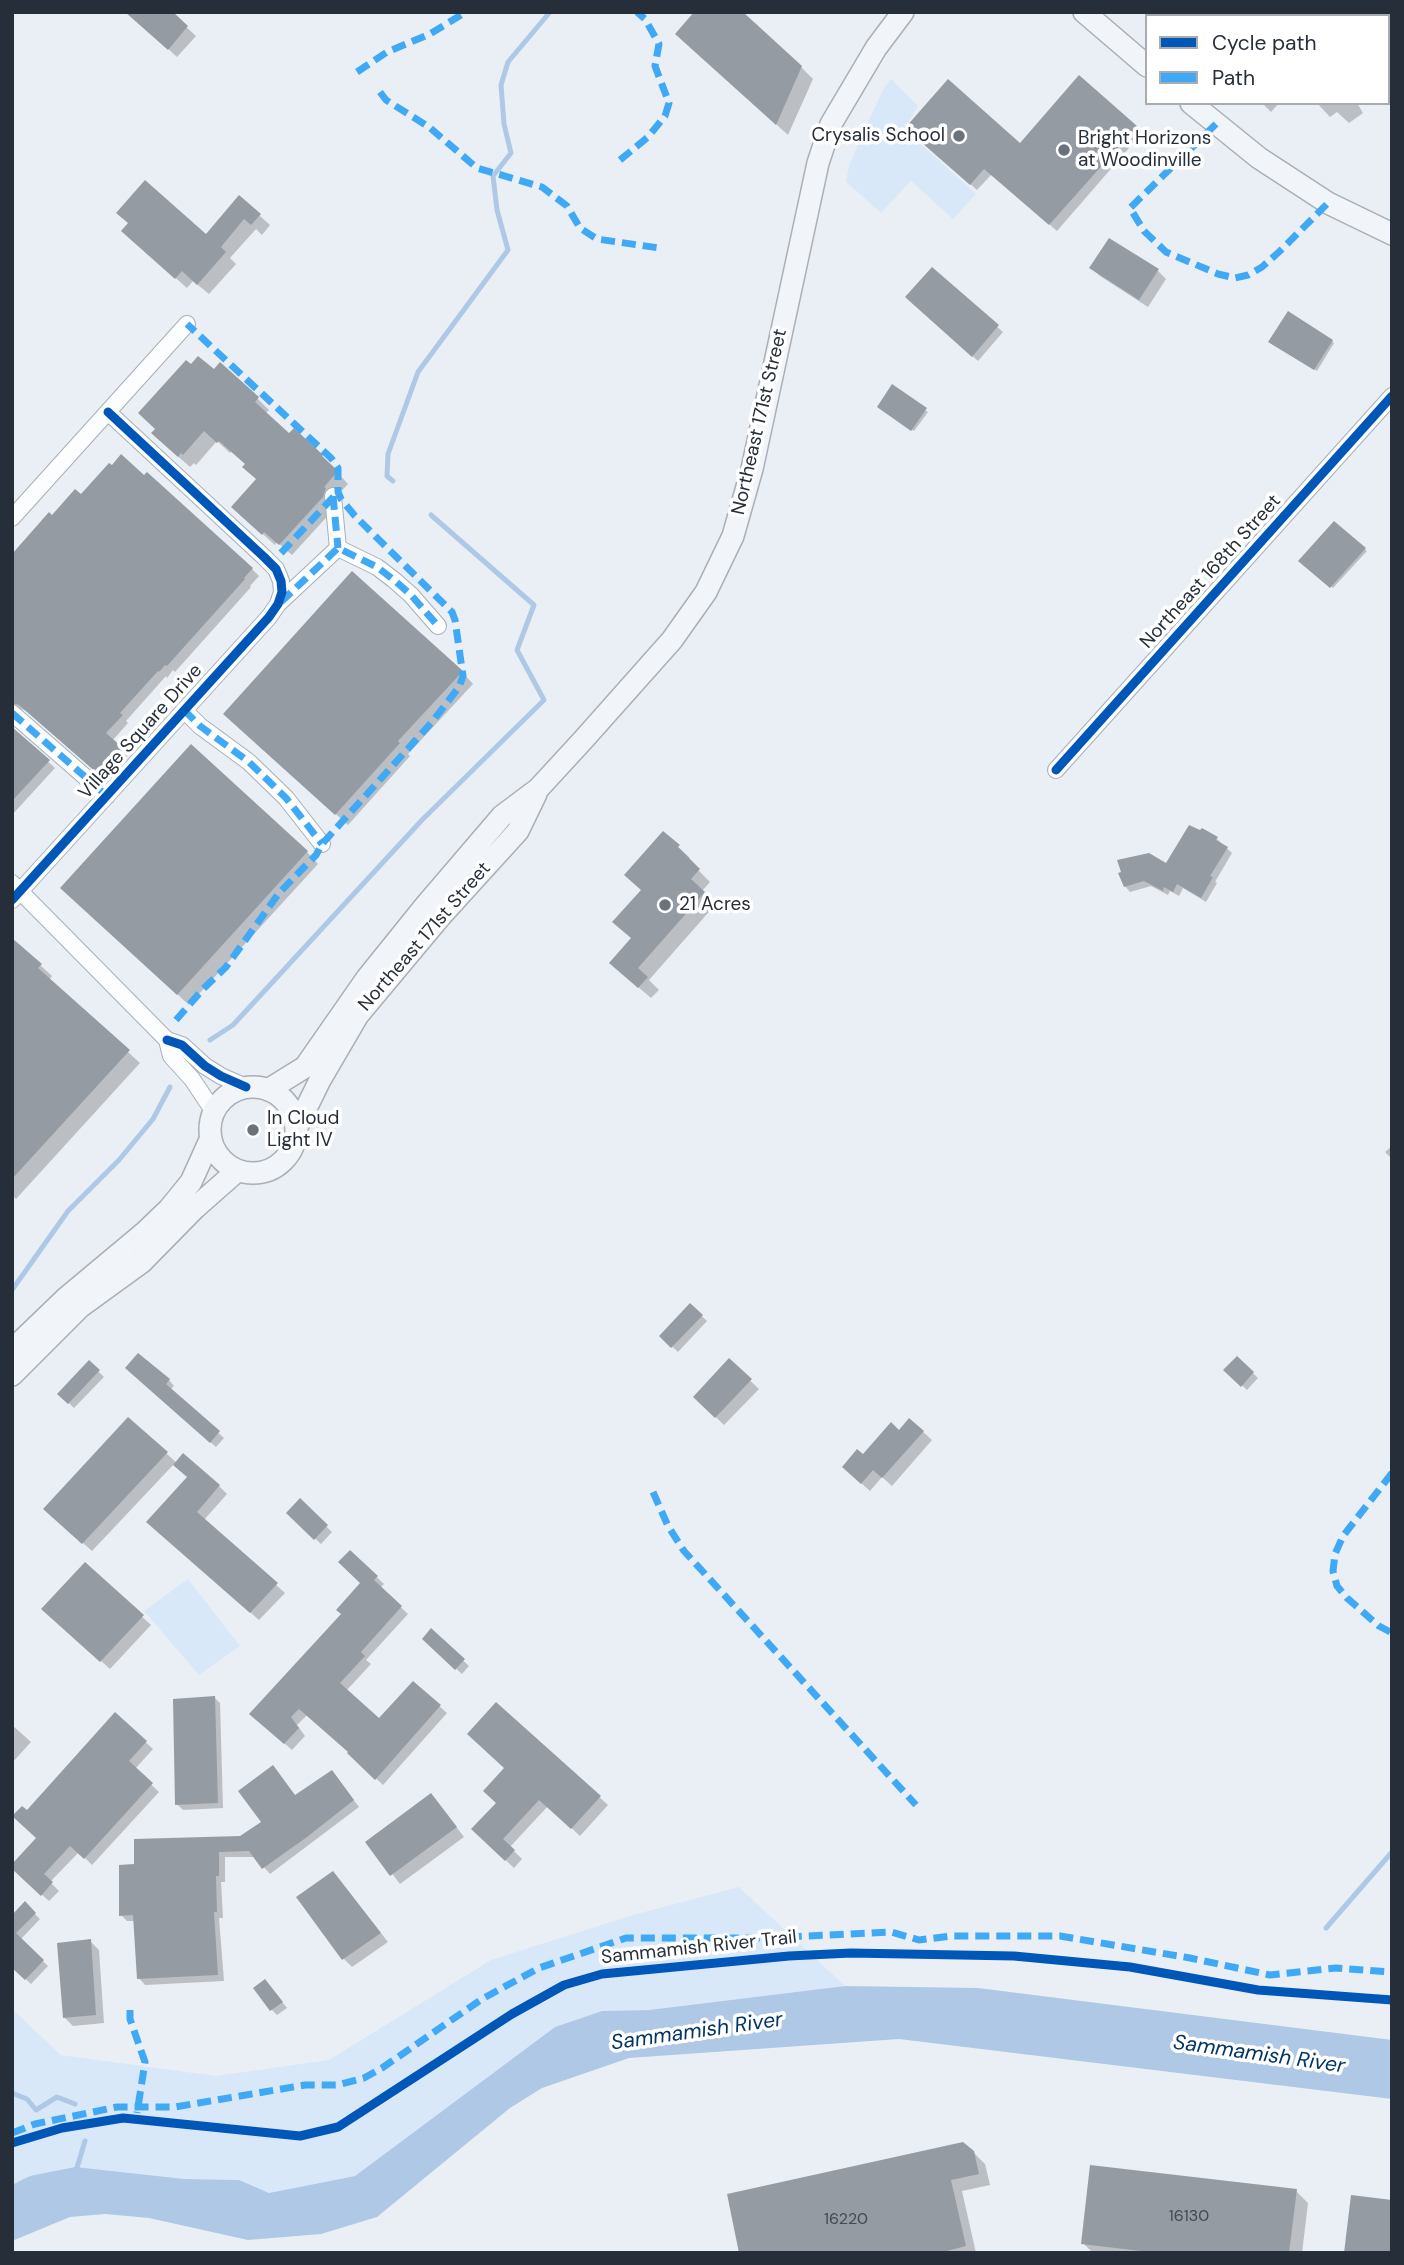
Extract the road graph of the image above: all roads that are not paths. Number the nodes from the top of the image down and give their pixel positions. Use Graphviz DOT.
graph roads {
  1 [pos="903,12"];
  2 [pos="1084,12"];
  3 [pos="1145,64"];
  4 [pos="1193,105"];
  5 [pos="1383,230"];
  6 [pos="187,324"];
  7 [pos="1392,396"];
  8 [pos="108,412"];
  9 [pos="332,496"];
  10 [pos="12,518"];
  11 [pos="338,548"];
  12 [pos="278,604"];
  13 [pos="438,626"];
  14 [pos="184,710"];
  15 [pos="12,713"];
  16 [pos="1056,770"];
  17 [pos="538,789"];
  18 [pos="107,796"];
  19 [pos="322,844"];
  20 [pos="15,892"];
  21 [pos="167,1040"];
  22 [pos="246,1087"];
  23 [pos="268,1090"];
  24 [pos="214,1112"];
  25 [pos="297,1127"];
  26 [pos="211,1140"];
  27 [pos="237,1171"];
  28 [pos="12,1350"];
  29 [pos="12,1375"];
  1 -- 17 [label="main road, Northeast 171st Street"];
  2 -- 3 [label="main road"];
  4 -- 5 [label="main road"];
  6 -- 8 [label="street"];
  7 -- 16 [label="street, Northeast 168th Street"];
  8 -- 10 [label="street"];
  8 -- 12 [label="street"];
  9 -- 11 [label="street"];
  11 -- 12 [label="street, Village Square Drive"];
  11 -- 13 [label="street"];
  12 -- 14 [label="street, Village Square Drive"];
  14 -- 18 [label="street, Village Square Drive"];
  14 -- 19 [label="street"];
  15 -- 18 [label="street"];
  17 -- 23 [label="main road, Northeast 171st Street"];
  17 -- 25 [label="main road, Northeast 171st Street"];
  18 -- 20 [label="street, Village Square Drive"];
  20 -- 21 [label="street"];
  21 -- 22 [label="street"];
  21 -- 24 [label="street"];
  22 -- 23 [label="main road"];
  22 -- 24 [label="main road"];
  23 -- 25 [label="main road"];
  24 -- 26 [label="main road"];
  25 -- 27 [label="main road"];
  26 -- 27 [label="main road"];
  26 -- 28 [label="main road"];
  27 -- 29 [label="main road"];
}
